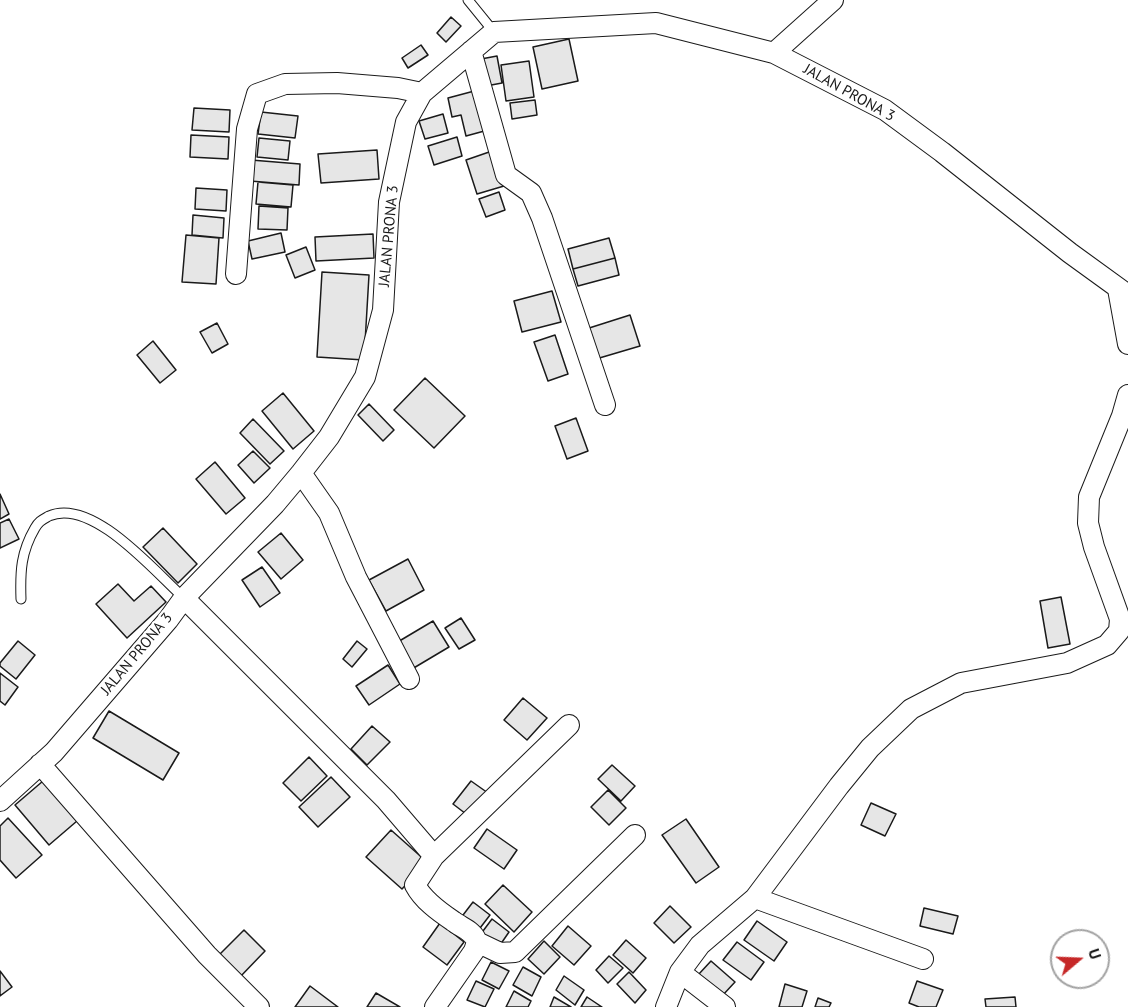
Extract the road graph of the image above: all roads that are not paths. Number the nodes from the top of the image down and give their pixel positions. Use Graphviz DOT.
graph roads {
  1 [pos="468,0"];
  2 [pos="833,0"];
  3 [pos="494,32"];
  4 [pos="471,51"];
  5 [pos="774,53"];
  6 [pos="422,93"];
  7 [pos="236,274"];
  8 [pos="1123,292"];
  9 [pos="1128,344"];
  10 [pos="1128,395"];
  11 [pos="605,405"];
  12 [pos="302,473"];
  13 [pos="184,598"];
  14 [pos="21,599"];
  15 [pos="409,679"];
  16 [pos="569,725"];
  17 [pos="40,764"];
  18 [pos="0,801"];
  19 [pos="635,835"];
  20 [pos="434,856"];
  21 [pos="755,898"];
  22 [pos="477,942"];
  23 [pos="923,959"];
  24 [pos="680,972"];
  25 [pos="259,1007"];
  26 [pos="435,1007"];
  27 [pos="666,1007"];
  28 [pos="725,1007"];
  1 -- 3 [label="lane"];
  2 -- 5 [label="street"];
  3 -- 4 [label="street, JALAN PRONA 3"];
  3 -- 5 [label="street, JALAN PRONA 3"];
  4 -- 6 [label="street, JALAN PRONA 3"];
  4 -- 11 [label="street"];
  5 -- 8 [label="street, JALAN PRONA 3"];
  6 -- 7 [label="street"];
  6 -- 12 [label="street, JALAN PRONA 3"];
  8 -- 9 [label="street"];
  10 -- 21 [label="street"];
  12 -- 13 [label="street, JALAN PRONA 3"];
  12 -- 15 [label="street"];
  13 -- 14 [label="lane"];
  13 -- 17 [label="street, JALAN PRONA 3"];
  13 -- 20 [label="street"];
  16 -- 20 [label="street"];
  17 -- 18 [label="street, JALAN PRONA 3"];
  17 -- 25 [label="street"];
  19 -- 22 [label="street"];
  20 -- 22 [label="street"];
  21 -- 23 [label="street"];
  21 -- 24 [label="street"];
  22 -- 26 [label="street"];
  24 -- 27 [label="street"];
  24 -- 28 [label="street"];
}
